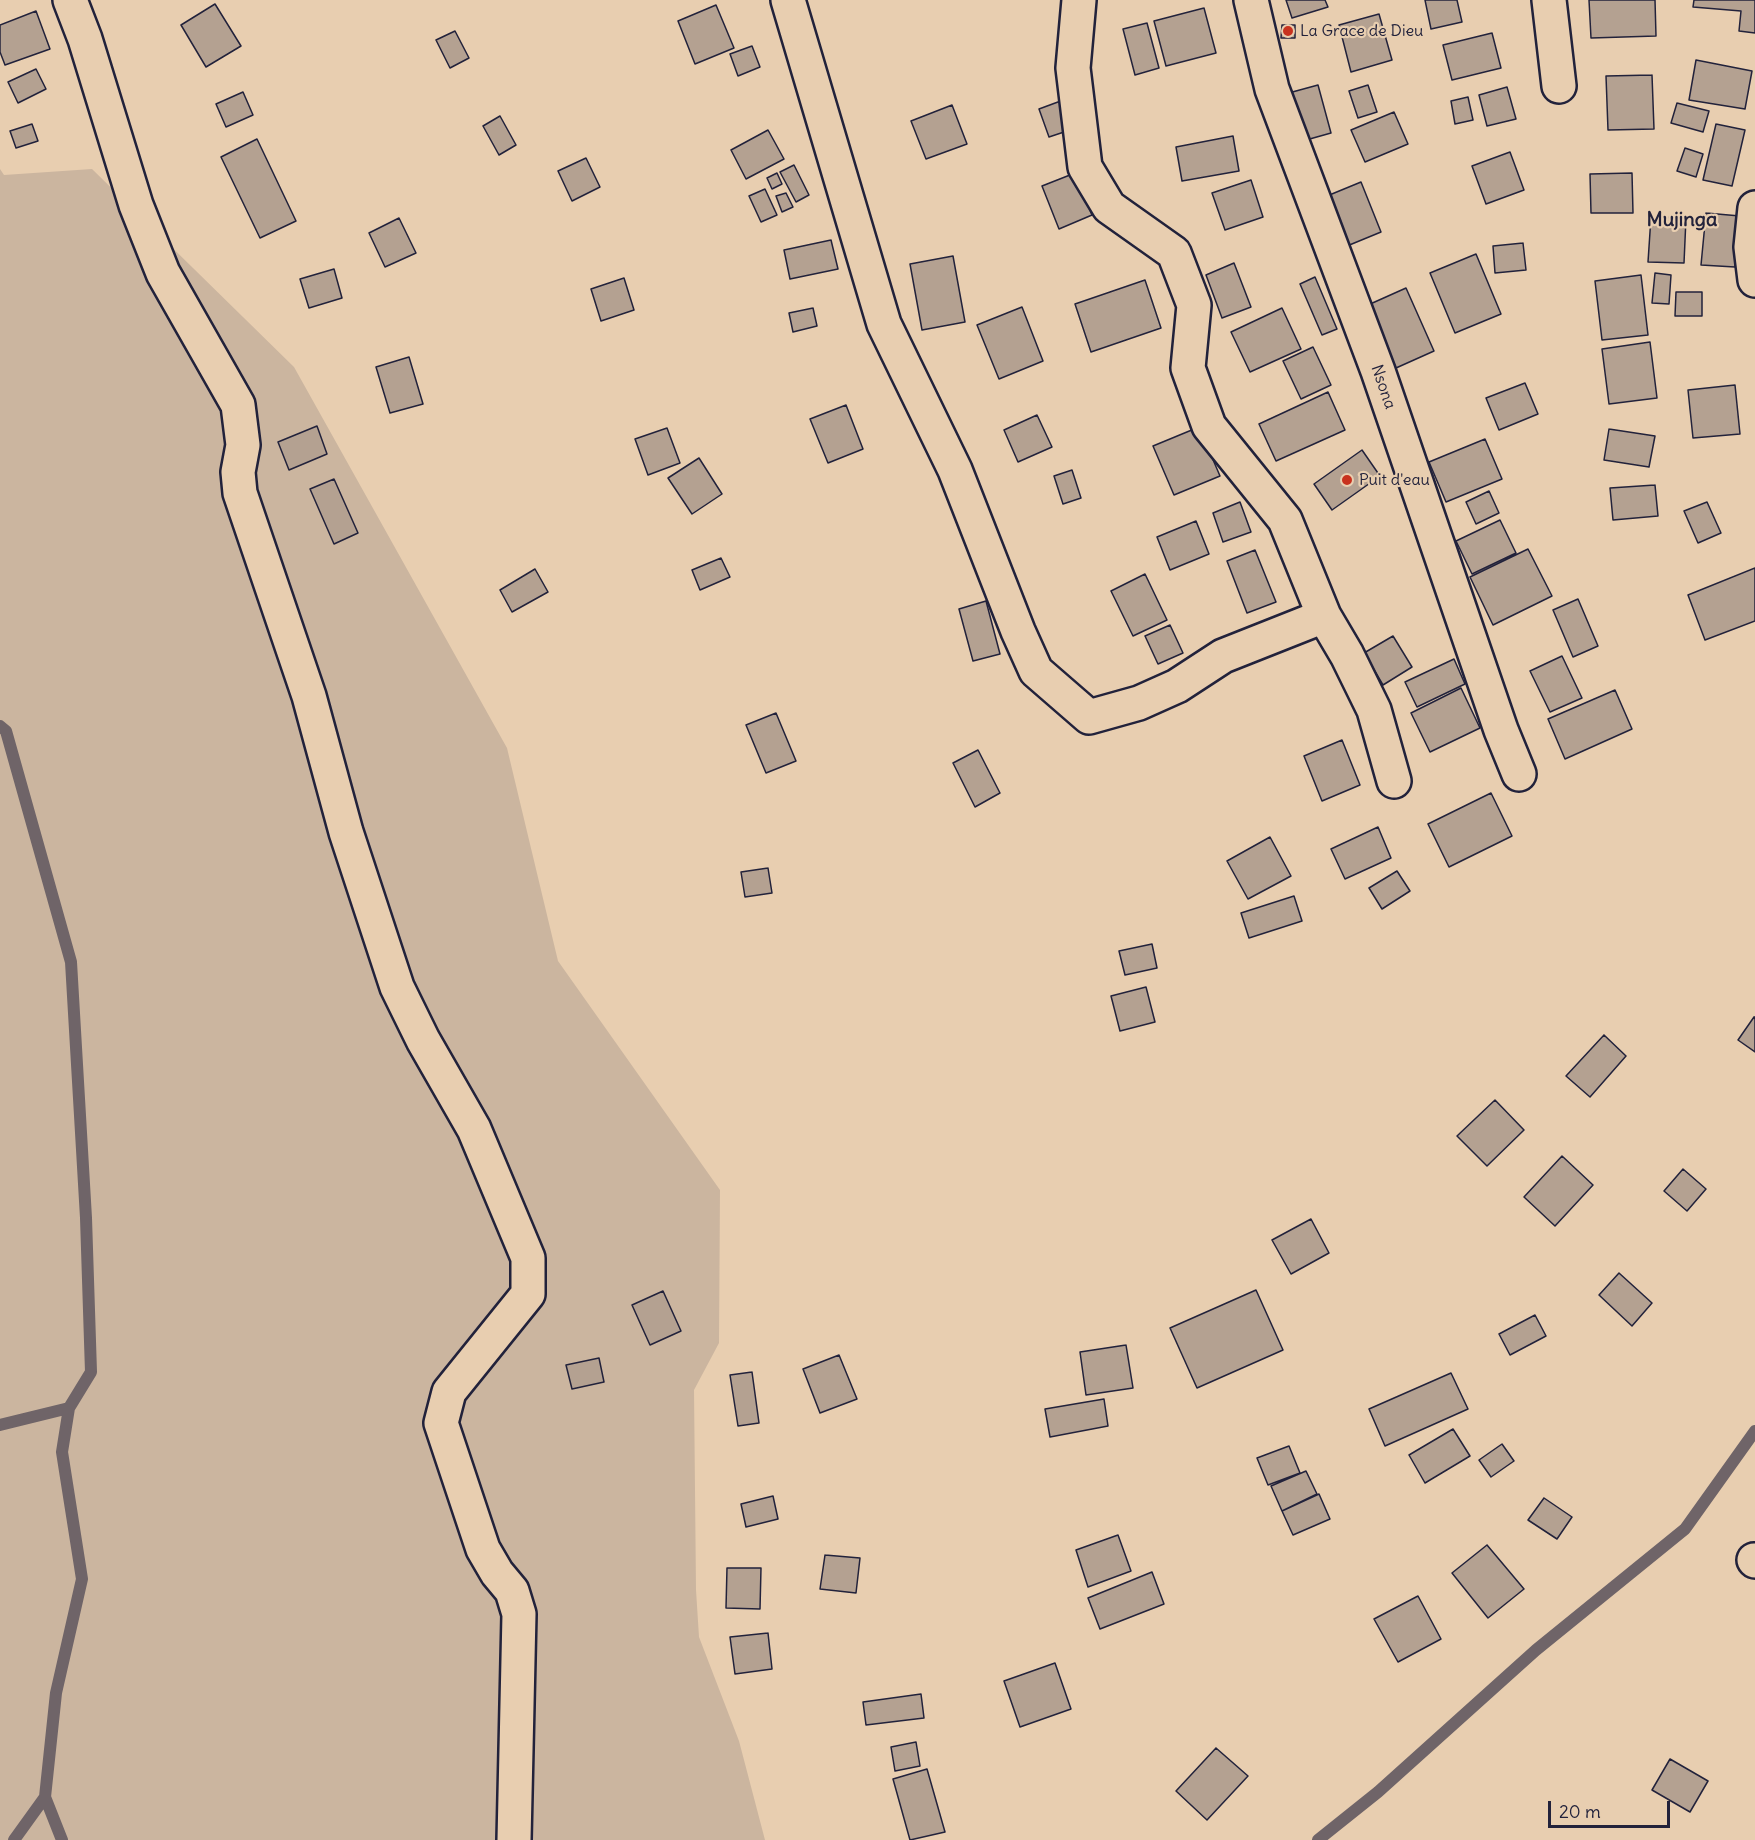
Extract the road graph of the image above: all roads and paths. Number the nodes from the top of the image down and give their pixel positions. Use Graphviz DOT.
graph roads {
  1 [pos="70,0"];
  2 [pos="788,0"];
  3 [pos="1079,0"];
  4 [pos="1251,0"];
  5 [pos="1549,0"];
  6 [pos="1559,86"];
  7 [pos="1755,208"];
  8 [pos="1755,280"];
  9 [pos="1324,616"];
  10 [pos="1520,774"];
  11 [pos="1394,781"];
  12 [pos="514,1840"];
  1 -- 12 [label="street"];
  2 -- 9 [label="street"];
  3 -- 9 [label="street"];
  4 -- 10 [label="street, Nsona"];
  5 -- 6 [label="street"];
  7 -- 8 [label="street"];
  9 -- 11 [label="street"];
}
